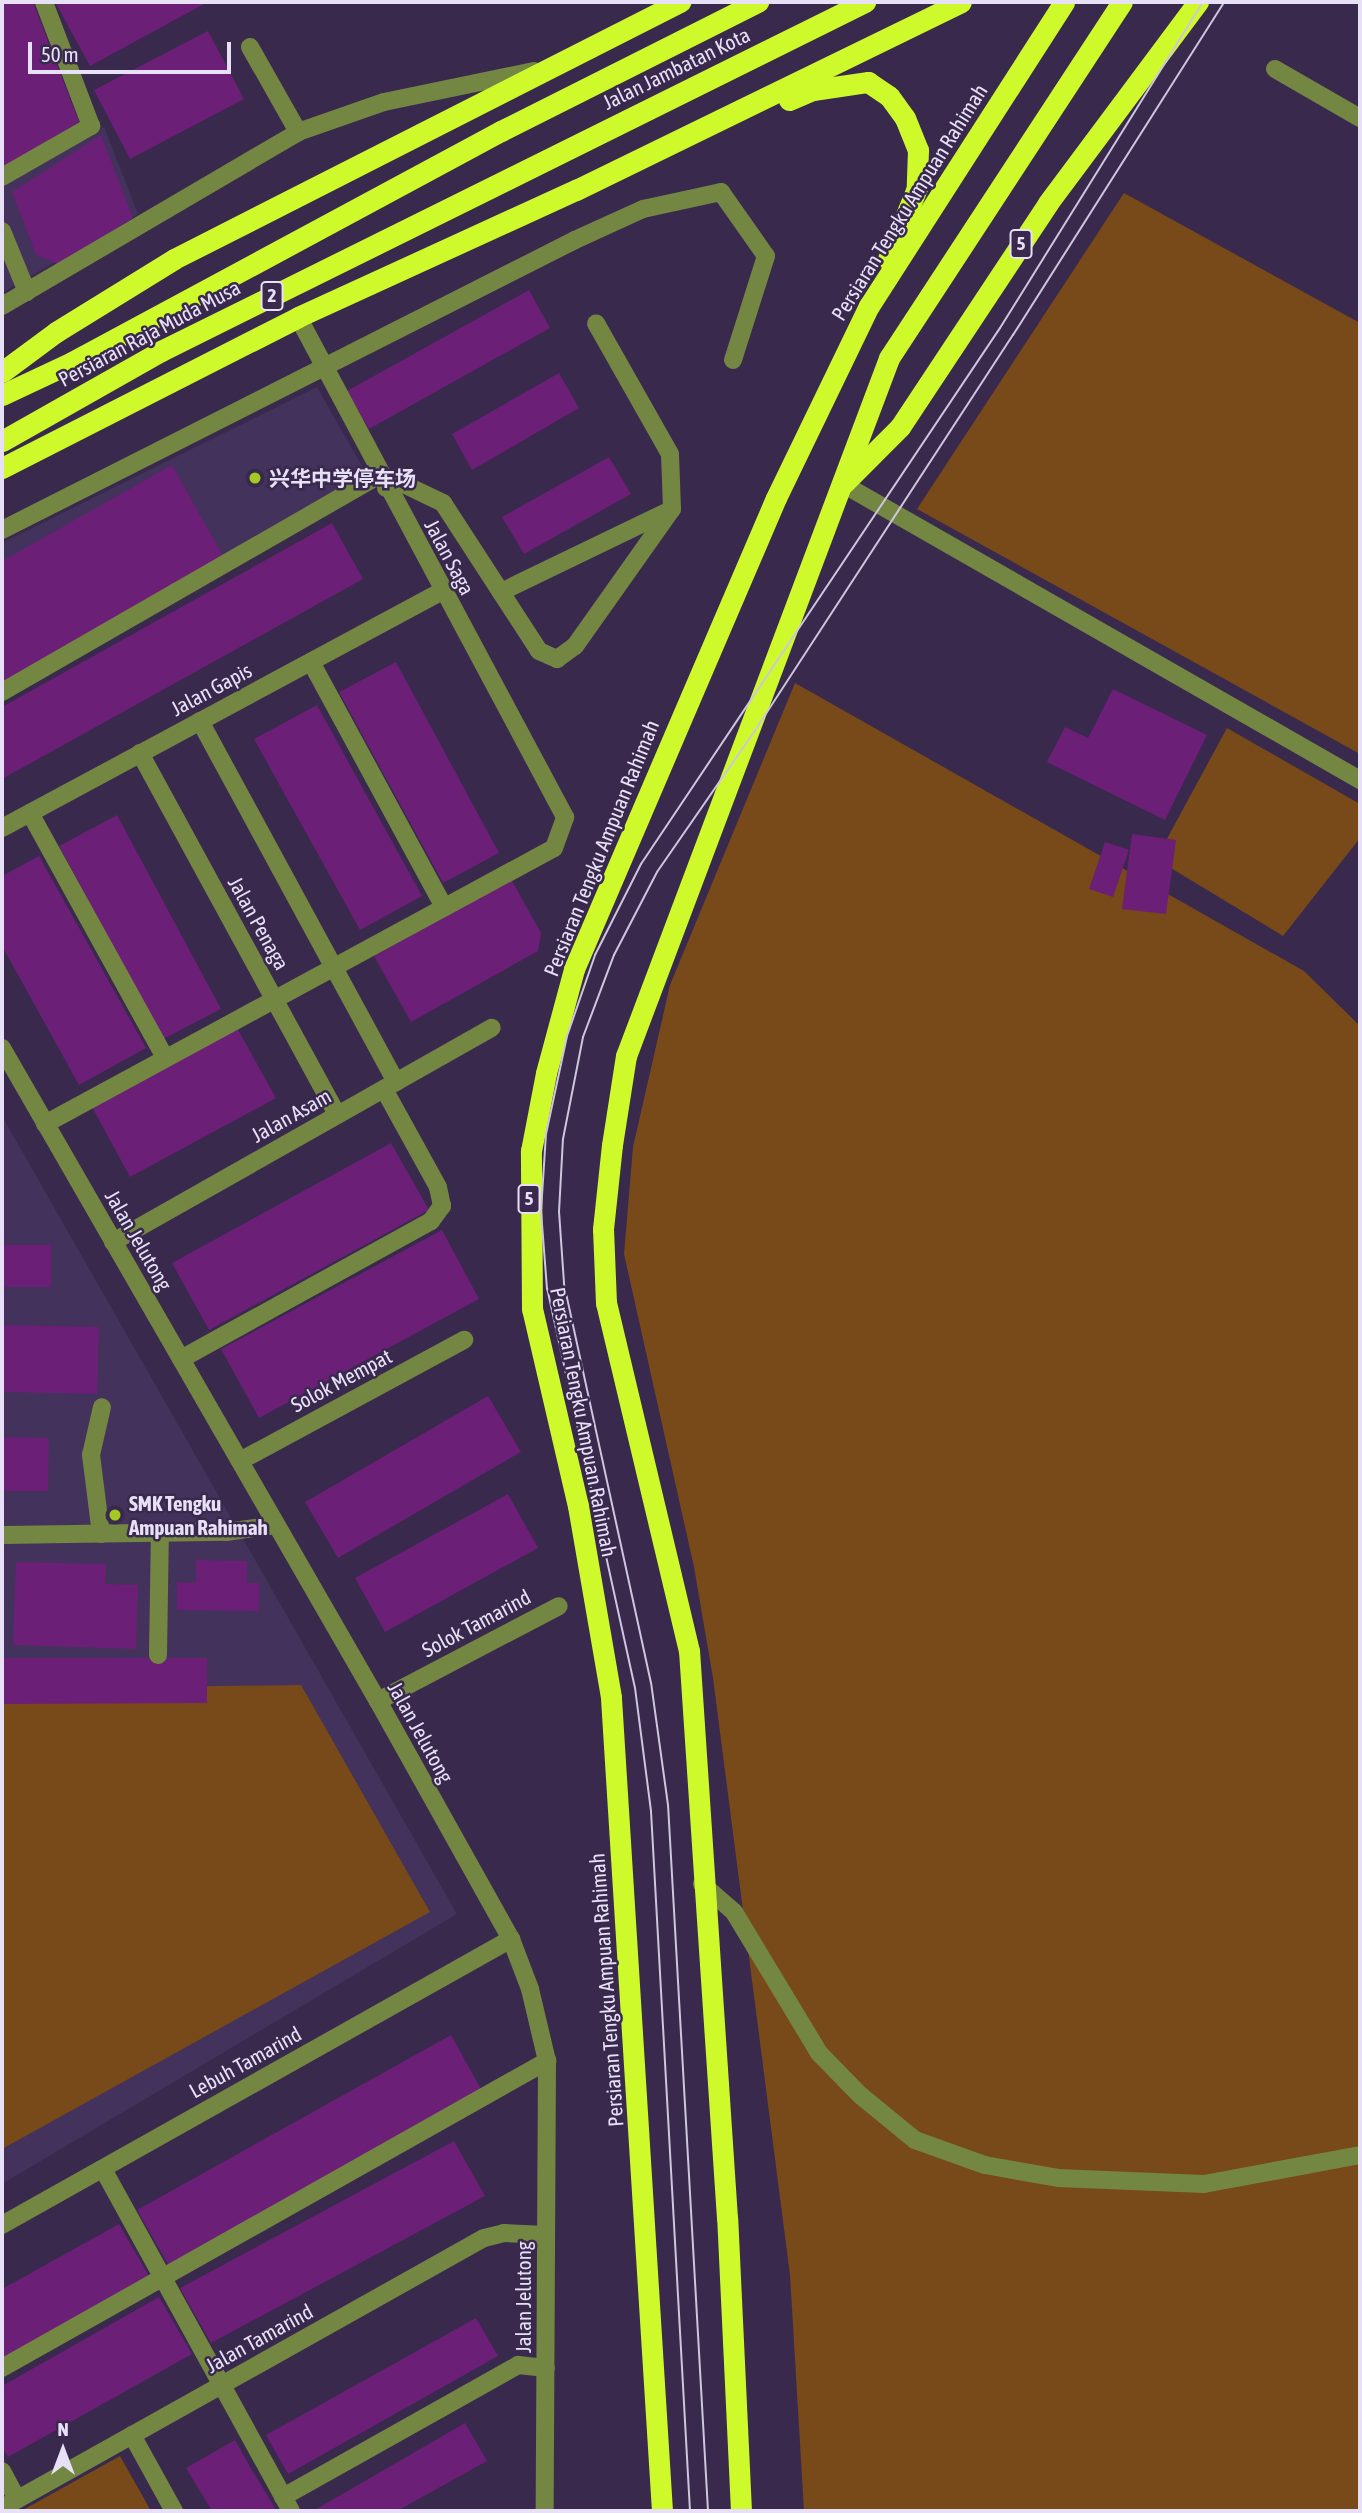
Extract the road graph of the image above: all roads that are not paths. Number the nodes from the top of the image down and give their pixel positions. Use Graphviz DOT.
graph roads {
  1 [pos="44,2"];
  2 [pos="680,2"];
  3 [pos="758,2"];
  4 [pos="865,2"];
  5 [pos="1064,2"];
  6 [pos="1122,2"];
  7 [pos="1198,2"];
  8 [pos="957,3"];
  9 [pos="250,47"];
  10 [pos="1275,69"];
  11 [pos="537,71"];
  12 [pos="1360,118"];
  13 [pos="501,131"];
  14 [pos="298,132"];
  15 [pos="546,159"];
  16 [pos="2,177"];
  17 [pos="576,190"];
  18 [pos="2,231"];
  19 [pos="27,292"];
  20 [pos="2,306"];
  21 [pos="869,306"];
  22 [pos="298,317"];
  23 [pos="596,323"];
  24 [pos="733,360"];
  25 [pos="323,371"];
  26 [pos="2,372"];
  27 [pos="2,395"];
  28 [pos="2,441"];
  29 [pos="2,468"];
  30 [pos="383,481"];
  31 [pos="843,484"];
  32 [pos="672,509"];
  33 [pos="2,530"];
  34 [pos="442,591"];
  35 [pos="500,592"];
  36 [pos="311,662"];
  37 [pos="2,692"];
  38 [pos="200,721"];
  39 [pos="140,753"];
  40 [pos="1360,780"];
  41 [pos="30,813"];
  42 [pos="2,828"];
  43 [pos="444,907"];
  44 [pos="334,967"];
  45 [pos="275,999"];
  46 [pos="492,1028"];
  47 [pos="2,1048"];
  48 [pos="165,1058"];
  49 [pos="390,1085"];
  50 [pos="337,1115"];
  51 [pos="45,1124"];
  52 [pos="113,1242"];
  53 [pos="464,1340"];
  54 [pos="181,1359"];
  55 [pos="102,1407"];
  56 [pos="240,1461"];
  57 [pos="276,1525"];
  58 [pos="101,1534"];
  59 [pos="160,1534"];
  60 [pos="2,1535"];
  61 [pos="559,1605"];
  62 [pos="158,1655"];
  63 [pos="378,1701"];
  64 [pos="702,1884"];
  65 [pos="510,1939"];
  66 [pos="547,2061"];
  67 [pos="1360,2155"];
  68 [pos="103,2168"];
  69 [pos="2,2225"];
  70 [pos="546,2235"];
  71 [pos="163,2276"];
  72 [pos="2,2368"];
  73 [pos="546,2368"];
  74 [pos="223,2384"];
  75 [pos="132,2435"];
  76 [pos="2,2471"];
  77 [pos="9,2503"];
  78 [pos="287,2504"];
  79 [pos="174,2511"];
  80 [pos="545,2511"];
  81 [pos="662,2511"];
  82 [pos="741,2511"];
  1 -- 16 [label="street"];
  2 -- 11 [label="highway"];
  3 -- 13 [label="highway, Jalan Jambatan Kota / 2"];
  4 -- 15 [label="highway, Jalan Jambatan Kota / 2"];
  5 -- 21 [label="highway, Persiaran Tengku Ampuan Rahimah / 5"];
  6 -- 31 [label="highway, 5"];
  7 -- 31 [label="highway, 5"];
  8 -- 17 [label="highway"];
  9 -- 14 [label="street"];
  10 -- 12 [label="street"];
  11 -- 14 [label="street"];
  11 -- 26 [label="highway"];
  13 -- 27 [label="highway, Persiaran Raja Muda Musa / 2"];
  14 -- 19 [label="street"];
  15 -- 28 [label="highway, Persiaran Raja Muda Musa / 2"];
  17 -- 21 [label="highway"];
  17 -- 22 [label="highway"];
  18 -- 19 [label="street"];
  19 -- 20 [label="street"];
  21 -- 81 [label="highway, Persiaran Tengku Ampuan Rahimah / 5"];
  22 -- 25 [label="street, Jalan Saga"];
  22 -- 29 [label="highway"];
  23 -- 32 [label="street"];
  24 -- 25 [label="street"];
  25 -- 30 [label="street, Jalan Saga"];
  25 -- 33 [label="street"];
  30 -- 34 [label="street, Jalan Saga"];
  30 -- 35 [label="street"];
  30 -- 37 [label="street"];
  31 -- 40 [label="street"];
  31 -- 64 [label="highway, Persiaran Tengku Ampuan Rahimah / 5"];
  32 -- 35 [label="street"];
  32 -- 35 [label="street"];
  34 -- 36 [label="street, Jalan Gapis"];
  34 -- 43 [label="street, Jalan Saga"];
  36 -- 38 [label="street, Jalan Gapis"];
  36 -- 43 [label="street"];
  38 -- 39 [label="street, Jalan Gapis"];
  38 -- 44 [label="street"];
  39 -- 41 [label="street, Jalan Gapis"];
  39 -- 45 [label="street, Jalan Penaga"];
  41 -- 42 [label="street, Jalan Gapis"];
  41 -- 48 [label="street"];
  43 -- 44 [label="street"];
  44 -- 45 [label="street"];
  44 -- 49 [label="street"];
  45 -- 48 [label="street"];
  45 -- 50 [label="street, Jalan Penaga"];
  46 -- 49 [label="street, Jalan Asam"];
  47 -- 51 [label="street, Jalan Jelutong"];
  48 -- 51 [label="street"];
  49 -- 50 [label="street, Jalan Asam"];
  49 -- 54 [label="street"];
  50 -- 52 [label="street, Jalan Asam"];
  51 -- 52 [label="street, Jalan Jelutong"];
  52 -- 54 [label="street, Jalan Jelutong"];
  53 -- 56 [label="street, Solok Mempat"];
  54 -- 56 [label="street, Jalan Jelutong"];
  55 -- 58 [label="street"];
  56 -- 57 [label="street, Jalan Jelutong"];
  57 -- 59 [label="street"];
  57 -- 63 [label="street, Jalan Jelutong"];
  58 -- 59 [label="street"];
  58 -- 60 [label="street"];
  59 -- 62 [label="street"];
  61 -- 63 [label="street, Solok Tamarind"];
  63 -- 65 [label="street, Jalan Jelutong"];
  64 -- 67 [label="street"];
  64 -- 82 [label="highway, Persiaran Tengku Ampuan Rahimah / 5"];
  65 -- 66 [label="street, Jalan Jelutong"];
  65 -- 68 [label="street, Lebuh Tamarind"];
  66 -- 70 [label="street, Jalan Jelutong"];
  66 -- 71 [label="street"];
  68 -- 69 [label="street, Lebuh Tamarind"];
  68 -- 71 [label="street"];
  70 -- 73 [label="street, Jalan Jelutong"];
  70 -- 74 [label="street, Jalan Tamarind"];
  71 -- 72 [label="street"];
  71 -- 74 [label="street"];
  73 -- 78 [label="street"];
  73 -- 80 [label="street, Jalan Jelutong"];
  74 -- 75 [label="street, Jalan Tamarind"];
  74 -- 78 [label="street"];
  75 -- 77 [label="street, Jalan Tamarind"];
  75 -- 79 [label="street"];
  76 -- 77 [label="street"];
}
